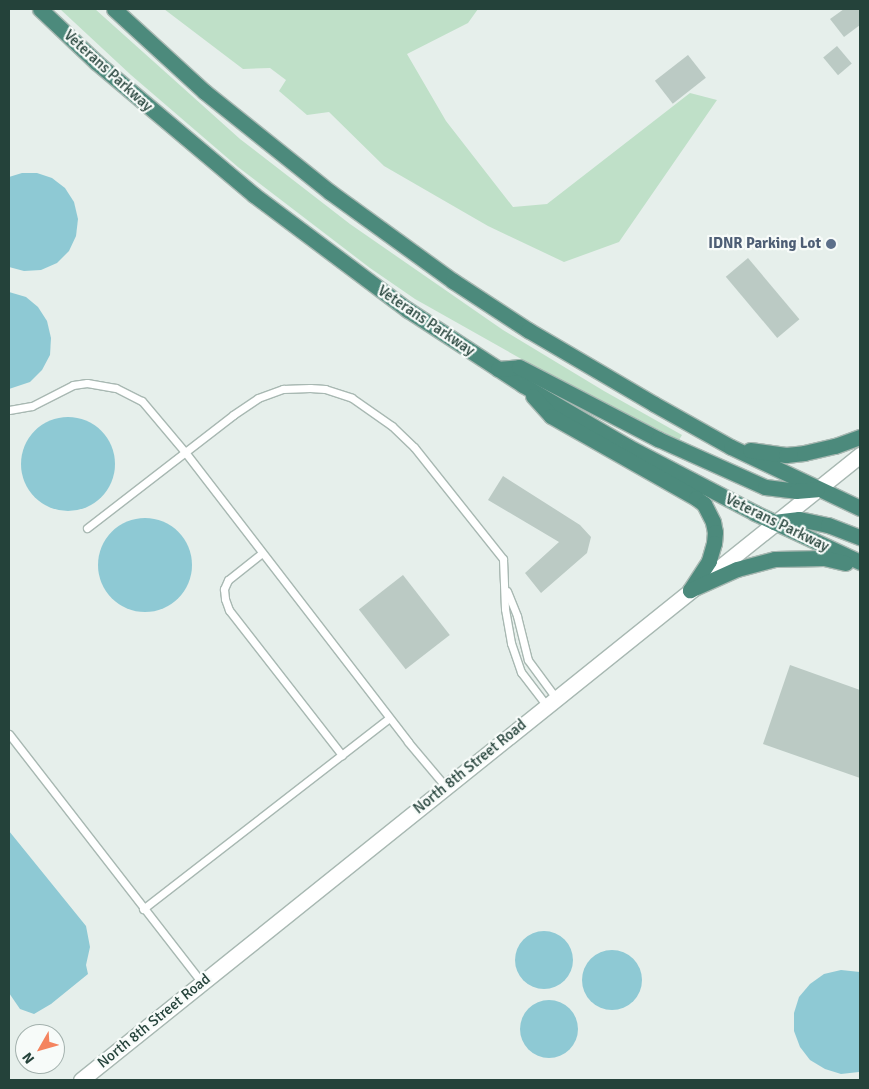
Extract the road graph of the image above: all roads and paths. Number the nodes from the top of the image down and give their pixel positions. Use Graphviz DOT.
graph roads {
  1 [pos="40,9"];
  2 [pos="114,9"];
  3 [pos="498,369"];
  4 [pos="523,385"];
  5 [pos="9,410"];
  6 [pos="860,437"];
  7 [pos="731,447"];
  8 [pos="185,452"];
  9 [pos="860,455"];
  10 [pos="817,488"];
  11 [pos="860,508"];
  12 [pos="774,522"];
  13 [pos="87,528"];
  14 [pos="860,537"];
  15 [pos="262,553"];
  16 [pos="860,562"];
  17 [pos="860,568"];
  18 [pos="505,586"];
  19 [pos="690,590"];
  20 [pos="552,702"];
  21 [pos="389,718"];
  22 [pos="9,734"];
  23 [pos="342,755"];
  24 [pos="446,787"];
  25 [pos="143,909"];
  26 [pos="202,983"];
  27 [pos="80,1080"];
  1 -- 3 [label="highway, Veterans Parkway"];
  2 -- 7 [label="highway"];
  3 -- 4 [label="highway, Veterans Parkway"];
  3 -- 10 [label="highway"];
  4 -- 12 [label="highway, Veterans Parkway"];
  4 -- 19 [label="highway"];
  5 -- 8 [label="lane"];
  6 -- 7 [label="highway"];
  7 -- 10 [label="highway"];
  8 -- 13 [label="lane"];
  8 -- 15 [label="lane"];
  8 -- 18 [label="lane"];
  9 -- 10 [label="street, North 8th Street Road"];
  10 -- 11 [label="highway"];
  10 -- 12 [label="street, North 8th Street Road"];
  12 -- 14 [label="highway"];
  12 -- 16 [label="highway, Veterans Parkway"];
  12 -- 19 [label="street, North 8th Street Road"];
  15 -- 21 [label="lane"];
  15 -- 23 [label="lane"];
  17 -- 19 [label="highway"];
  18 -- 20 [label="lane"];
  18 -- 20 [label="lane"];
  19 -- 20 [label="street, North 8th Street Road"];
  20 -- 24 [label="street, North 8th Street Road"];
  21 -- 23 [label="lane"];
  21 -- 24 [label="lane"];
  22 -- 25 [label="lane"];
  23 -- 25 [label="lane"];
  24 -- 26 [label="street, North 8th Street Road"];
  25 -- 26 [label="lane"];
  26 -- 27 [label="street, North 8th Street Road"];
}
